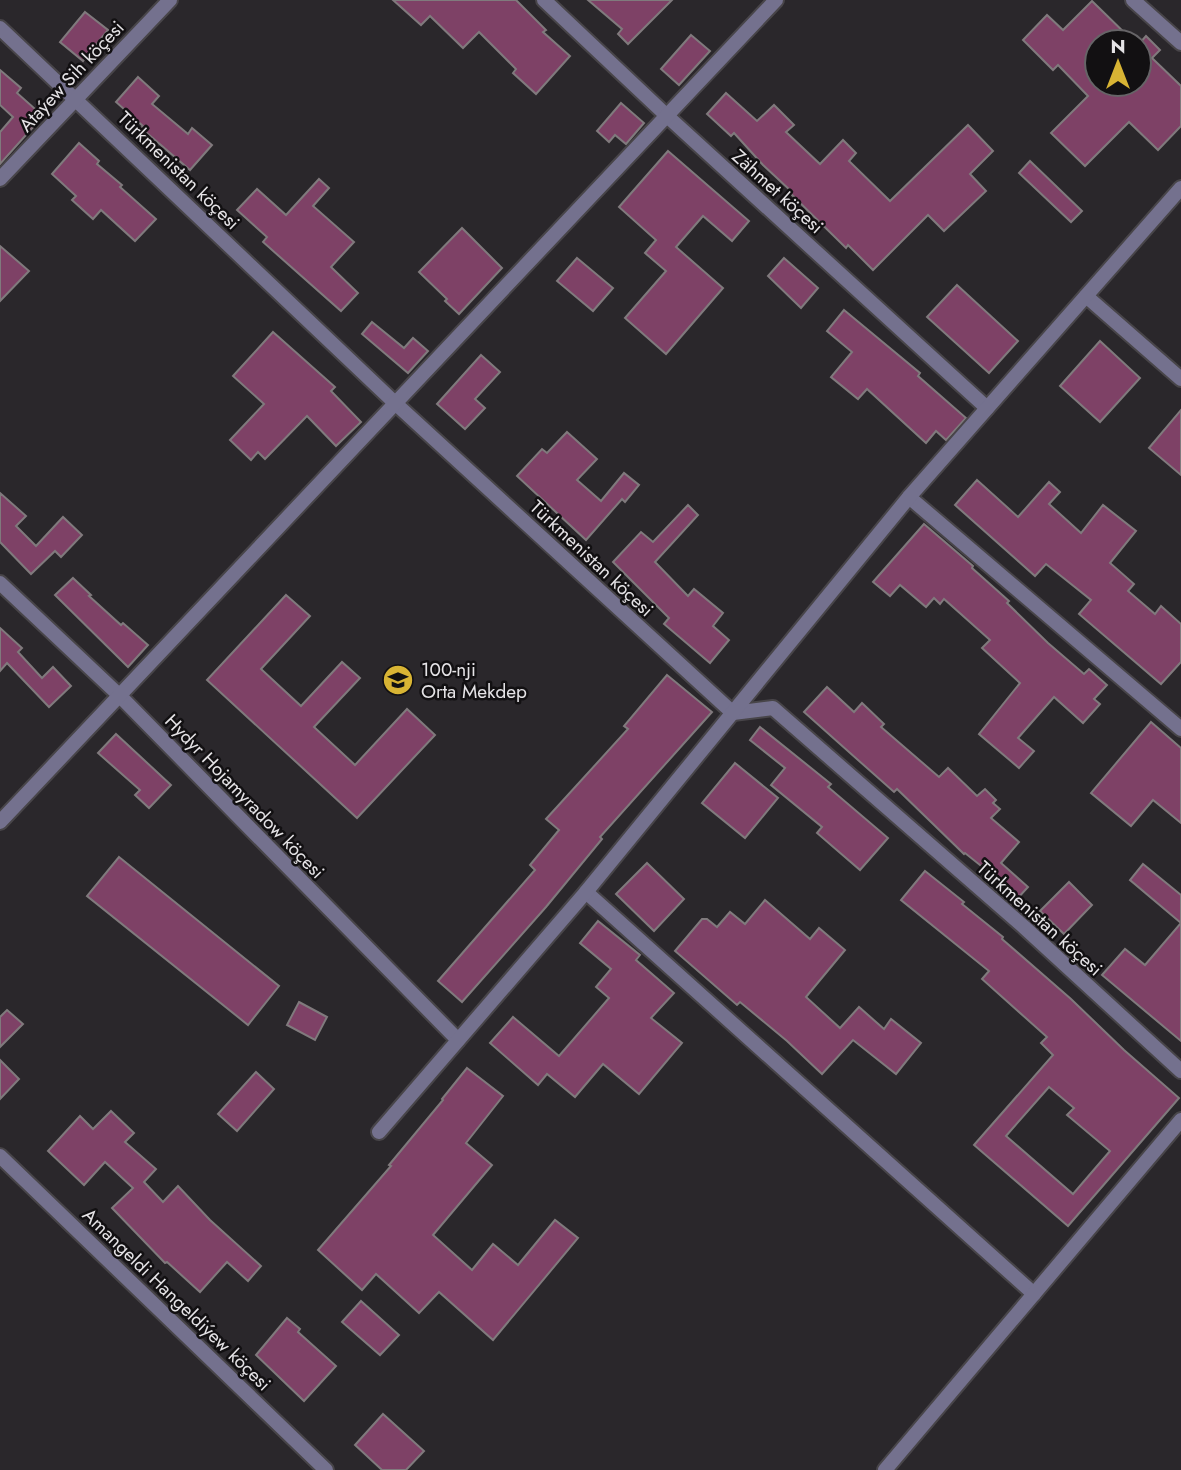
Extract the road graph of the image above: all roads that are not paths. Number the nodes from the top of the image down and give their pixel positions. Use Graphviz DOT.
graph roads {
  1 [pos="170,0"];
  2 [pos="544,0"];
  3 [pos="776,0"];
  4 [pos="1133,0"];
  5 [pos="0,27"];
  6 [pos="1181,43"];
  7 [pos="76,99"];
  8 [pos="666,115"];
  9 [pos="0,179"];
  10 [pos="1181,188"];
  11 [pos="1086,296"];
  12 [pos="1181,379"];
  13 [pos="396,403"];
  14 [pos="988,408"];
  15 [pos="909,497"];
  16 [pos="0,583"];
  17 [pos="120,696"];
  18 [pos="733,713"];
  19 [pos="1181,729"];
  20 [pos="0,822"];
  21 [pos="586,892"];
  22 [pos="458,1040"];
  23 [pos="1181,1071"];
  24 [pos="1181,1120"];
  25 [pos="379,1132"];
  26 [pos="0,1156"];
  27 [pos="1034,1294"];
  28 [pos="326,1470"];
  29 [pos="885,1470"];
  1 -- 7 [label="street, Ataýew Sih köçesi"];
  2 -- 8 [label="street, Zähmet köçesi"];
  3 -- 8 [label="street"];
  4 -- 6 [label="street"];
  5 -- 7 [label="street, Türkmenistan köçesi"];
  7 -- 9 [label="street, Ataýew Sih köçesi"];
  7 -- 13 [label="street, Türkmenistan köçesi"];
  8 -- 13 [label="street"];
  8 -- 14 [label="street, Zähmet köçesi"];
  10 -- 11 [label="street"];
  11 -- 12 [label="street"];
  11 -- 14 [label="street"];
  13 -- 17 [label="street"];
  13 -- 18 [label="street, Türkmenistan köçesi"];
  14 -- 15 [label="street"];
  15 -- 18 [label="street"];
  15 -- 19 [label="street"];
  16 -- 17 [label="street, Hydyr Hojamyradow köçesi"];
  17 -- 20 [label="street"];
  17 -- 22 [label="street, Hydyr Hojamyradow köçesi"];
  18 -- 21 [label="street"];
  18 -- 23 [label="street, Türkmenistan köçesi"];
  21 -- 22 [label="street"];
  21 -- 27 [label="street"];
  22 -- 25 [label="street"];
  24 -- 27 [label="street"];
  26 -- 28 [label="street, Amangeldi Hangeldiýew köçesi"];
  27 -- 29 [label="street"];
}
